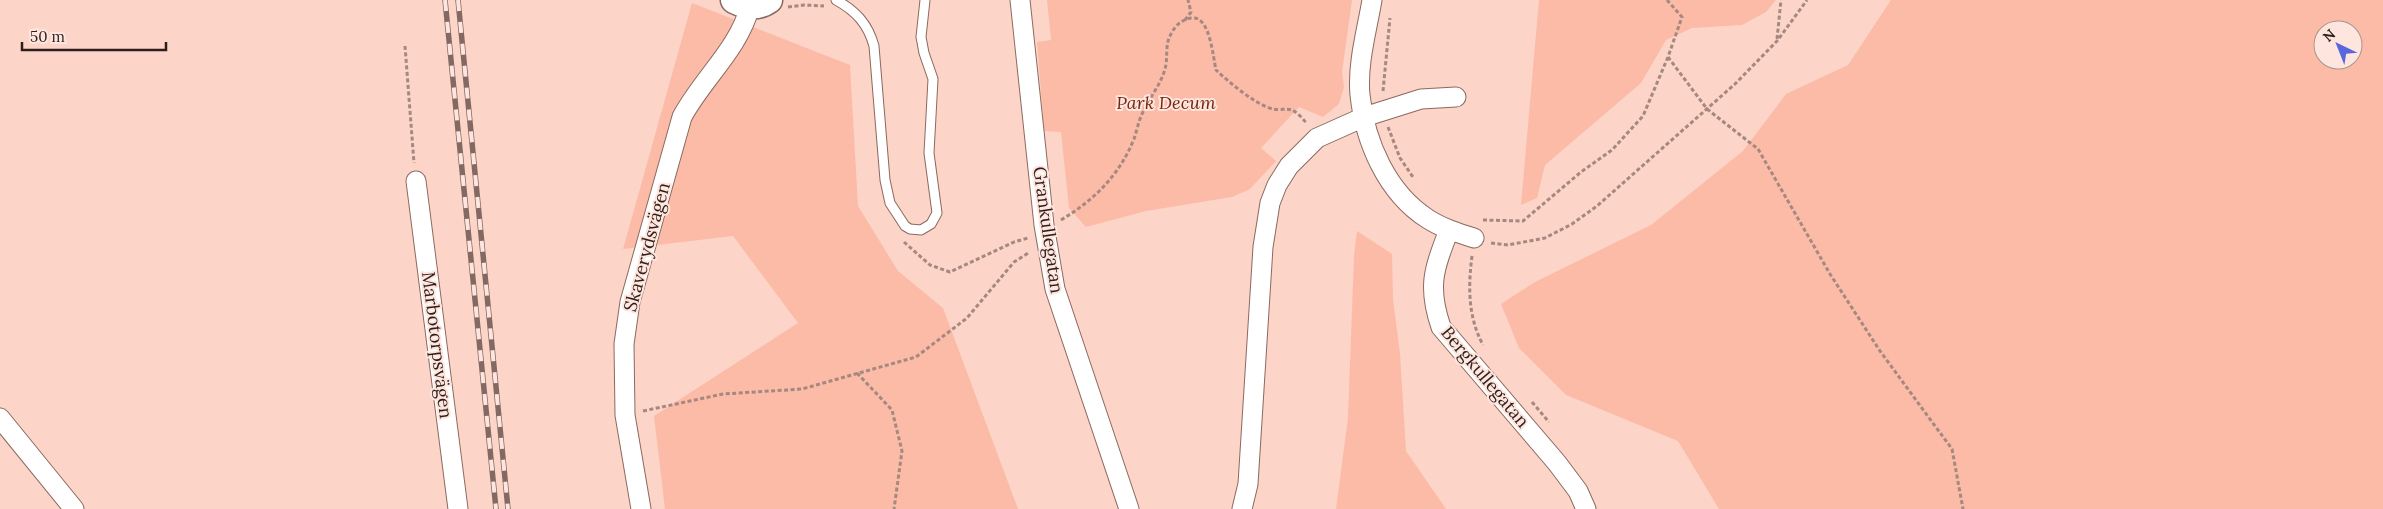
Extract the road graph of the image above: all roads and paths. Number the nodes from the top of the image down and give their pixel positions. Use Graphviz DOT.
graph roads {
  1 [pos="799,0"];
  2 [pos="836,0"];
  3 [pos="925,0"];
  4 [pos="1020,0"];
  5 [pos="1188,0"];
  6 [pos="1372,0"];
  7 [pos="1667,0"];
  8 [pos="1781,0"];
  9 [pos="1807,0"];
  10 [pos="751,2"];
  11 [pos="830,8"];
  12 [pos="1391,9"];
  13 [pos="1184,21"];
  14 [pos="1777,41"];
  15 [pos="406,46"];
  16 [pos="1668,57"];
  17 [pos="1456,97"];
  18 [pos="1707,109"];
  19 [pos="1384,110"];
  20 [pos="1364,117"];
  21 [pos="1317,138"];
  22 [pos="416,181"];
  23 [pos="1416,182"];
  24 [pos="1450,230"];
  25 [pos="1046,235"];
  26 [pos="1474,238"];
  27 [pos="903,240"];
  28 [pos="1487,353"];
  29 [pos="857,373"];
  30 [pos="1530,400"];
  31 [pos="625,415"];
  32 [pos="0,418"];
  33 [pos="1554,428"];
  34 [pos="74,509"];
  35 [pos="458,509"];
  36 [pos="641,509"];
  37 [pos="894,509"];
  38 [pos="1129,509"];
  39 [pos="1242,509"];
  40 [pos="1586,509"];
  41 [pos="1963,509"];
  1 -- 11 [label="path"];
  2 -- 3 [label="lane"];
  4 -- 25 [label="street, Grankullegatan"];
  5 -- 13 [label="path"];
  6 -- 20 [label="street"];
  7 -- 16 [label="path"];
  8 -- 14 [label="path"];
  9 -- 14 [label="path"];
  10 -- 31 [label="street, Skaverydsvägen"];
  12 -- 19 [label="path"];
  13 -- 21 [label="path"];
  13 -- 25 [label="path"];
  14 -- 18 [label="path"];
  15 -- 22 [label="path"];
  16 -- 18 [label="path"];
  16 -- 26 [label="path"];
  17 -- 19 [label="street"];
  18 -- 26 [label="path"];
  18 -- 41 [label="path"];
  19 -- 20 [label="street"];
  19 -- 23 [label="path"];
  20 -- 21 [label="street"];
  20 -- 24 [label="street"];
  21 -- 39 [label="street"];
  22 -- 35 [label="street, Marbotorpsvägen"];
  24 -- 26 [label="street"];
  24 -- 40 [label="street, Bergkullegatan"];
  25 -- 27 [label="path"];
  25 -- 29 [label="path"];
  25 -- 38 [label="street, Grankullegatan"];
  26 -- 28 [label="path"];
  29 -- 31 [label="path"];
  29 -- 37 [label="path"];
  30 -- 33 [label="path"];
  31 -- 36 [label="street, Skaverydsvägen"];
  32 -- 34 [label="street"];
}
